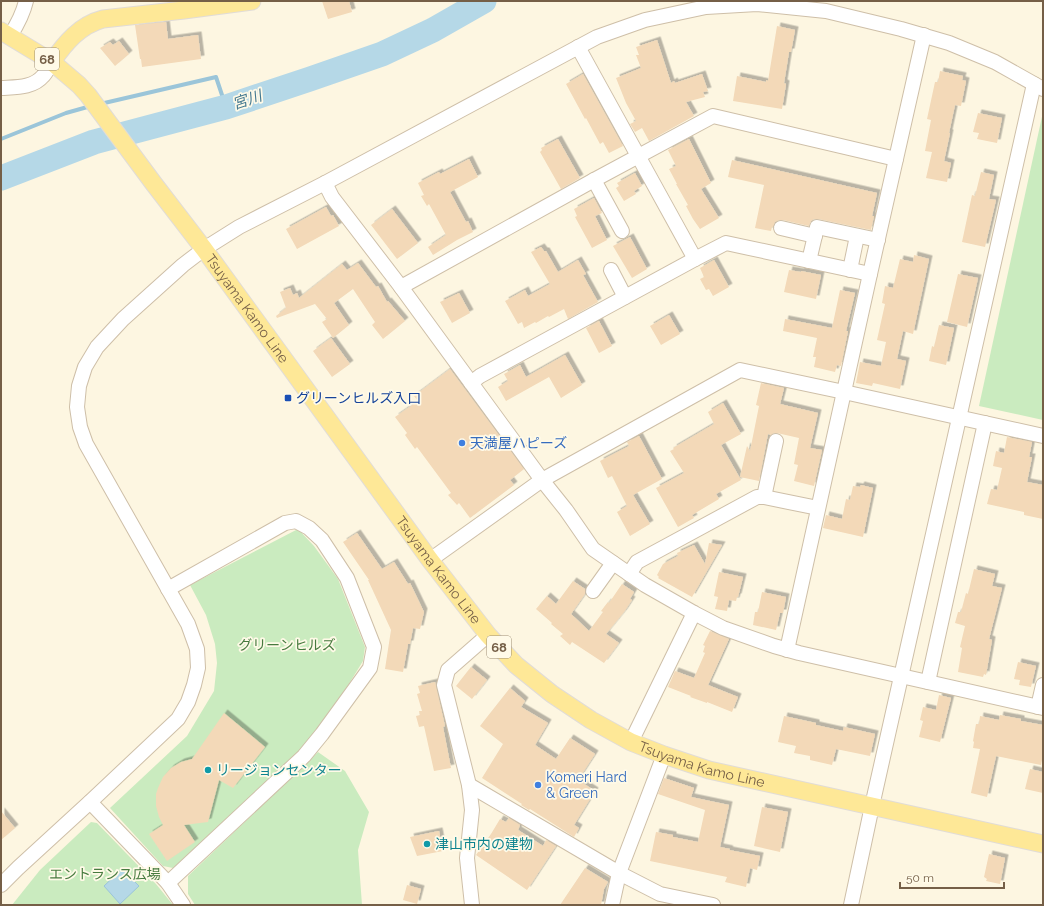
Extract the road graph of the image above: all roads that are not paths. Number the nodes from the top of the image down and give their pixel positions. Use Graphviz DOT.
graph roads {
  1 [pos="26,1"];
  2 [pos="252,1"];
  3 [pos="6,34"];
  4 [pos="924,35"];
  5 [pos="578,47"];
  6 [pos="52,62"];
  7 [pos="1038,87"];
  8 [pos="1,88"];
  9 [pos="638,156"];
  10 [pos="896,159"];
  11 [pos="594,180"];
  12 [pos="325,183"];
  13 [pos="781,228"];
  14 [pos="622,231"];
  15 [pos="815,236"];
  16 [pos="857,236"];
  17 [pos="878,240"];
  18 [pos="204,249"];
  19 [pos="695,259"];
  20 [pos="809,261"];
  21 [pos="611,270"];
  22 [pos="850,270"];
  23 [pos="870,274"];
  24 [pos="401,287"];
  25 [pos="625,297"];
  26 [pos="471,383"];
  27 [pos="844,392"];
  28 [pos="960,417"];
  29 [pos="985,423"];
  30 [pos="1043,436"];
  31 [pos="776,441"];
  32 [pos="542,480"];
  33 [pos="764,497"];
  34 [pos="818,508"];
  35 [pos="430,560"];
  36 [pos="613,563"];
  37 [pos="629,574"];
  38 [pos="168,589"];
  39 [pos="593,591"];
  40 [pos="694,613"];
  41 [pos="488,635"];
  42 [pos="787,650"];
  43 [pos="901,676"];
  44 [pos="928,682"];
  45 [pos="1043,685"];
  46 [pos="1041,707"];
  47 [pos="631,742"];
  48 [pos="664,755"];
  49 [pos="469,785"];
  50 [pos="90,802"];
  51 [pos="872,806"];
  52 [pos="1043,844"];
  53 [pos="618,873"];
  54 [pos="168,883"];
  55 [pos="1,885"];
  56 [pos="183,905"];
  57 [pos="472,905"];
  58 [pos="612,905"];
  59 [pos="713,905"];
  60 [pos="851,905"];
  1 -- 3 [label="street"];
  2 -- 6 [label="main road, 68"];
  3 -- 6 [label="main road, Tsuyama Kamo Line / 68"];
  4 -- 5 [label="street"];
  4 -- 7 [label="street"];
  4 -- 10 [label="street"];
  5 -- 9 [label="street"];
  5 -- 12 [label="street"];
  6 -- 8 [label="street"];
  6 -- 18 [label="main road, Tsuyama Kamo Line / 68"];
  7 -- 28 [label="street"];
  9 -- 10 [label="street"];
  9 -- 11 [label="street"];
  9 -- 19 [label="street"];
  10 -- 17 [label="street"];
  11 -- 14 [label="street"];
  11 -- 24 [label="street"];
  12 -- 18 [label="street"];
  12 -- 24 [label="street"];
  13 -- 15 [label="street"];
  15 -- 16 [label="street"];
  15 -- 20 [label="street"];
  16 -- 17 [label="street"];
  16 -- 22 [label="street"];
  17 -- 23 [label="street"];
  18 -- 35 [label="main road, Tsuyama Kamo Line / 68"];
  18 -- 38 [label="street"];
  19 -- 20 [label="street"];
  19 -- 25 [label="street"];
  20 -- 22 [label="street"];
  21 -- 25 [label="street"];
  22 -- 23 [label="street"];
  23 -- 27 [label="street"];
  24 -- 26 [label="street"];
  25 -- 26 [label="street"];
  26 -- 32 [label="street"];
  27 -- 28 [label="street"];
  27 -- 32 [label="street"];
  27 -- 34 [label="street"];
  28 -- 29 [label="street"];
  28 -- 43 [label="street"];
  29 -- 30 [label="street"];
  29 -- 44 [label="street"];
  31 -- 33 [label="street"];
  32 -- 35 [label="street"];
  32 -- 36 [label="street"];
  33 -- 34 [label="street"];
  33 -- 37 [label="street"];
  34 -- 42 [label="street"];
  35 -- 41 [label="main road, Tsuyama Kamo Line / 68"];
  36 -- 37 [label="street"];
  36 -- 39 [label="street"];
  37 -- 40 [label="street"];
  38 -- 50 [label="street"];
  38 -- 54 [label="street"];
  40 -- 42 [label="street"];
  40 -- 47 [label="street"];
  41 -- 47 [label="main road, Tsuyama Kamo Line / 68"];
  41 -- 49 [label="street"];
  42 -- 43 [label="street"];
  43 -- 44 [label="street"];
  43 -- 51 [label="street"];
  44 -- 46 [label="street"];
  45 -- 46 [label="street"];
  47 -- 48 [label="main road, Tsuyama Kamo Line / 68"];
  48 -- 51 [label="main road, Tsuyama Kamo Line / 68"];
  48 -- 53 [label="street"];
  49 -- 53 [label="street"];
  49 -- 57 [label="street"];
  50 -- 54 [label="street"];
  50 -- 55 [label="street"];
  51 -- 52 [label="main road, Tsuyama Kamo Line / 68"];
  51 -- 60 [label="street"];
  53 -- 58 [label="street"];
  53 -- 59 [label="street"];
  54 -- 56 [label="street"];
}
